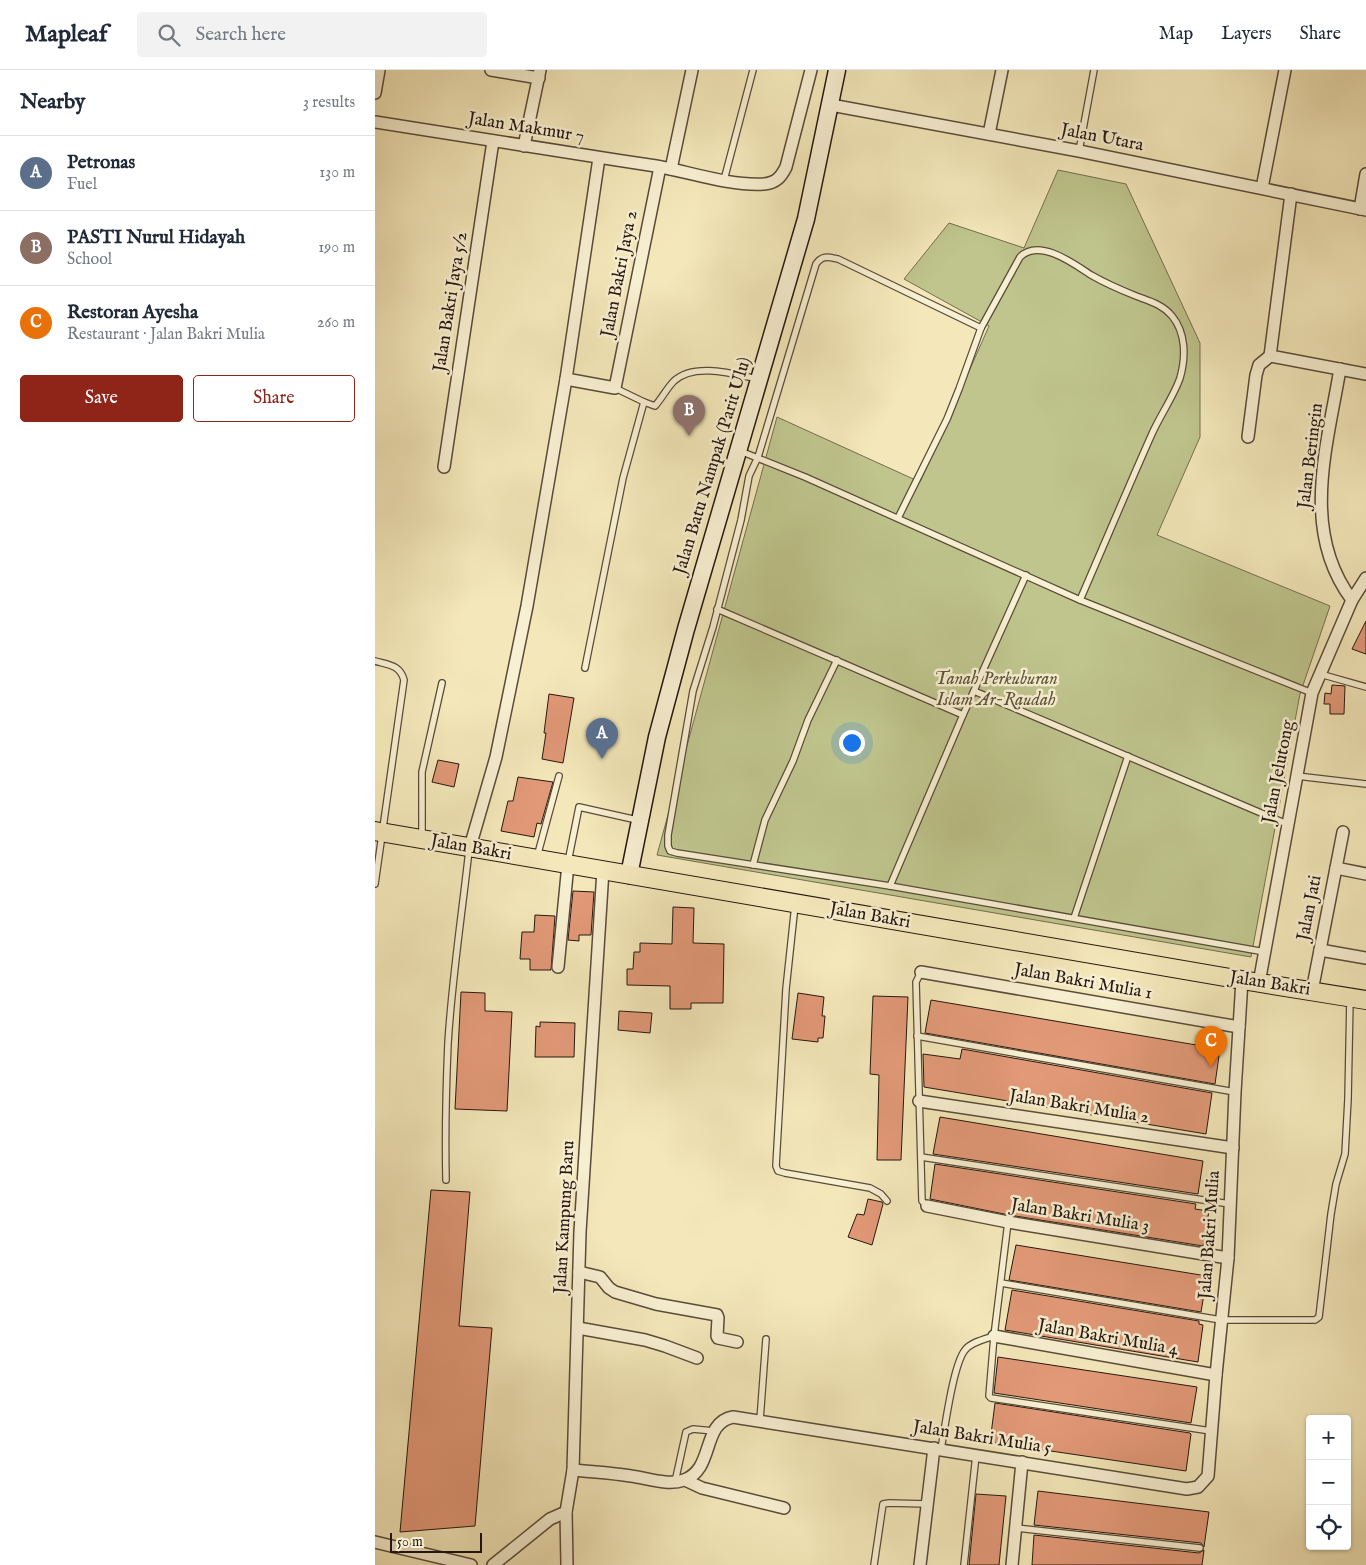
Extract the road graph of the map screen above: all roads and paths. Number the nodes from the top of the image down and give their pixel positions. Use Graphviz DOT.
graph roads {
  1 [pos="379,70"];
  2 [pos="491,70"];
  3 [pos="691,70"];
  4 [pos="753,70"];
  5 [pos="811,70"];
  6 [pos="837,70"];
  7 [pos="1001,70"];
  8 [pos="1094,70"];
  9 [pos="1285,70"];
  10 [pos="539,74"];
  11 [pos="375,93"];
  12 [pos="831,105"];
  13 [pos="375,122"];
  14 [pos="989,134"];
  15 [pos="493,141"];
  16 [pos="524,146"];
  17 [pos="1079,152"];
  18 [pos="599,158"];
  19 [pos="666,168"];
  20 [pos="1366,174"];
  21 [pos="724,180"];
  22 [pos="1262,188"];
  23 [pos="1291,194"];
  24 [pos="1363,210"];
  25 [pos="981,328"];
  26 [pos="1270,356"];
  27 [pos="1340,369"];
  28 [pos="1366,374"];
  29 [pos="566,379"];
  30 [pos="759,380"];
  31 [pos="615,388"];
  32 [pos="644,402"];
  33 [pos="1248,437"];
  34 [pos="738,451"];
  35 [pos="758,457"];
  36 [pos="444,468"];
  37 [pos="898,518"];
  38 [pos="1026,575"];
  39 [pos="1366,578"];
  40 [pos="1080,600"];
  41 [pos="1352,600"];
  42 [pos="717,609"];
  43 [pos="837,660"];
  44 [pos="375,661"];
  45 [pos="585,668"];
  46 [pos="1320,674"];
  47 [pos="442,683"];
  48 [pos="1366,686"];
  49 [pos="974,691"];
  50 [pos="1312,693"];
  51 [pos="963,715"];
  52 [pos="1128,756"];
  53 [pos="559,776"];
  54 [pos="1297,776"];
  55 [pos="1366,784"];
  56 [pos="640,820"];
  57 [pos="1287,824"];
  58 [pos="379,832"];
  59 [pos="1343,832"];
  60 [pos="421,839"];
  61 [pos="470,848"];
  62 [pos="537,859"];
  63 [pos="568,864"];
  64 [pos="753,865"];
  65 [pos="1336,868"];
  66 [pos="603,870"];
  67 [pos="1366,874"];
  68 [pos="629,875"];
  69 [pos="375,884"];
  70 [pos="890,886"];
  71 [pos="795,903"];
  72 [pos="1074,918"];
  73 [pos="1320,950"];
  74 [pos="1265,952"];
  75 [pos="1366,958"];
  76 [pos="558,967"];
  77 [pos="921,972"];
  78 [pos="1251,982"];
  79 [pos="1311,991"];
  80 [pos="1358,999"];
  81 [pos="1239,1027"];
  82 [pos="917,1036"];
  83 [pos="1235,1092"];
  84 [pos="919,1101"];
  85 [pos="1233,1148"];
  86 [pos="921,1157"];
  87 [pos="446,1180"];
  88 [pos="887,1201"];
  89 [pos="1230,1204"];
  90 [pos="927,1206"];
  91 [pos="1009,1222"];
  92 [pos="1228,1258"];
  93 [pos="579,1272"];
  94 [pos="1001,1283"];
  95 [pos="1221,1320"];
  96 [pos="578,1328"];
  97 [pos="993,1336"];
  98 [pos="766,1339"];
  99 [pos="737,1342"];
  100 [pos="697,1358"];
  101 [pos="1216,1375"];
  102 [pos="759,1420"];
  103 [pos="714,1431"];
  104 [pos="1211,1431"];
  105 [pos="938,1449"];
  106 [pos="976,1455"];
  107 [pos="1023,1462"];
  108 [pos="573,1470"];
  109 [pos="680,1481"];
  110 [pos="1198,1487"];
  111 [pos="928,1504"];
  112 [pos="784,1508"];
  113 [pos="566,1512"];
  114 [pos="1016,1528"];
  115 [pos="375,1542"];
  116 [pos="1200,1548"];
  117 [pos="471,1565"];
  118 [pos="493,1565"];
  119 [pos="567,1565"];
  120 [pos="874,1565"];
  121 [pos="920,1565"];
  122 [pos="965,1565"];
  123 [pos="1012,1565"];
  1 -- 11 [label="street"];
  2 -- 10 [label="street"];
  3 -- 19 [label="street, Jalan Bakri Jaya 2"];
  4 -- 21 [label="lane"];
  5 -- 21 [label="street, Jalan Makmur 7"];
  6 -- 12 [label="street, Jalan Batu Nampak (Parit Ulu)"];
  7 -- 14 [label="street"];
  8 -- 17 [label="lane"];
  9 -- 22 [label="street"];
  10 -- 16 [label="street"];
  12 -- 14 [label="street, Jalan Utara"];
  12 -- 30 [label="street, Jalan Batu Nampak (Parit Ulu)"];
  13 -- 15 [label="street, Jalan Makmur 7"];
  14 -- 17 [label="street, Jalan Utara"];
  15 -- 16 [label="street, Jalan Makmur 7"];
  15 -- 36 [label="street, Jalan Bakri Jaya 5/2"];
  16 -- 18 [label="street, Jalan Makmur 7"];
  17 -- 22 [label="street, Jalan Utara"];
  18 -- 19 [label="street, Jalan Makmur 7"];
  18 -- 29 [label="street"];
  19 -- 21 [label="street, Jalan Makmur 7"];
  19 -- 31 [label="street, Jalan Bakri Jaya 2"];
  20 -- 24 [label="street"];
  22 -- 23 [label="street, Jalan Utara"];
  23 -- 24 [label="street, Jalan Utara"];
  23 -- 26 [label="street"];
  25 -- 35 [label="lane"];
  25 -- 37 [label="lane"];
  25 -- 40 [label="lane"];
  26 -- 27 [label="street"];
  26 -- 33 [label="street"];
  27 -- 28 [label="street"];
  27 -- 41 [label="street, Jalan Beringin"];
  29 -- 31 [label="street"];
  29 -- 61 [label="street"];
  30 -- 32 [label="lane"];
  30 -- 34 [label="street, Jalan Batu Nampak (Parit Ulu)"];
  31 -- 32 [label="lane"];
  32 -- 45 [label="lane"];
  34 -- 35 [label="lane"];
  34 -- 56 [label="street, Jalan Batu Nampak (Parit Ulu)"];
  35 -- 37 [label="lane"];
  35 -- 42 [label="lane"];
  37 -- 38 [label="lane"];
  38 -- 40 [label="lane"];
  38 -- 49 [label="lane"];
  39 -- 41 [label="street, Jalan Jelutong"];
  40 -- 50 [label="lane"];
  41 -- 46 [label="street, Jalan Jelutong"];
  42 -- 43 [label="lane"];
  42 -- 64 [label="lane"];
  43 -- 51 [label="lane"];
  43 -- 64 [label="lane"];
  44 -- 58 [label="lane"];
  46 -- 48 [label="lane"];
  46 -- 50 [label="street, Jalan Jelutong"];
  47 -- 60 [label="lane"];
  49 -- 51 [label="lane"];
  49 -- 52 [label="lane"];
  50 -- 54 [label="street, Jalan Jelutong"];
  51 -- 70 [label="lane"];
  52 -- 57 [label="lane"];
  52 -- 72 [label="lane"];
  53 -- 62 [label="lane"];
  54 -- 55 [label="lane"];
  54 -- 57 [label="street, Jalan Jelutong"];
  56 -- 63 [label="lane"];
  56 -- 68 [label="street, Jalan Batu Nampak (Parit Ulu)"];
  57 -- 74 [label="street, Jalan Jelutong"];
  58 -- 60 [label="main road, Jalan Bakri"];
  58 -- 69 [label="lane"];
  59 -- 65 [label="street, Jalan Jati"];
  60 -- 61 [label="main road, Jalan Bakri"];
  61 -- 62 [label="main road, Jalan Bakri"];
  61 -- 87 [label="lane"];
  62 -- 63 [label="main road, Jalan Bakri"];
  63 -- 66 [label="main road, Jalan Bakri"];
  63 -- 76 [label="street"];
  64 -- 70 [label="lane"];
  65 -- 67 [label="street"];
  65 -- 73 [label="street, Jalan Jati"];
  66 -- 68 [label="main road, Jalan Bakri"];
  66 -- 93 [label="street, Jalan Kampung Baru"];
  68 -- 71 [label="main road, Jalan Bakri"];
  70 -- 72 [label="lane"];
  71 -- 78 [label="main road, Jalan Bakri"];
  71 -- 88 [label="lane"];
  72 -- 74 [label="lane"];
  73 -- 75 [label="street"];
  73 -- 79 [label="street, Jalan Jati"];
  74 -- 78 [label="street, Jalan Jelutong"];
  77 -- 81 [label="street, Jalan Bakri Mulia 1"];
  77 -- 82 [label="lane"];
  78 -- 79 [label="main road, Jalan Bakri"];
  78 -- 81 [label="street, Jalan Bakri Mulia"];
  79 -- 80 [label="main road, Jalan Bakri"];
  80 -- 95 [label="lane"];
  81 -- 83 [label="street, Jalan Bakri Mulia"];
  82 -- 83 [label="lane"];
  82 -- 84 [label="lane"];
  83 -- 85 [label="street, Jalan Bakri Mulia"];
  84 -- 85 [label="street, Jalan Bakri Mulia 2"];
  84 -- 86 [label="lane"];
  85 -- 89 [label="street, Jalan Bakri Mulia"];
  86 -- 89 [label="lane"];
  86 -- 90 [label="lane"];
  89 -- 92 [label="street, Jalan Bakri Mulia"];
  90 -- 91 [label="street, Jalan Bakri Mulia 3"];
  91 -- 92 [label="street, Jalan Bakri Mulia 3"];
  91 -- 94 [label="lane"];
  92 -- 95 [label="street, Jalan Bakri Mulia"];
  93 -- 96 [label="street, Jalan Kampung Baru"];
  93 -- 99 [label="street"];
  94 -- 95 [label="lane"];
  94 -- 97 [label="lane"];
  95 -- 101 [label="street, Jalan Bakri Mulia"];
  96 -- 100 [label="street"];
  96 -- 108 [label="street, Jalan Kampung Baru"];
  97 -- 101 [label="street, Jalan Bakri Mulia 4"];
  97 -- 104 [label="lane"];
  97 -- 105 [label="lane"];
  98 -- 102 [label="lane"];
  101 -- 104 [label="street, Jalan Bakri Mulia"];
  102 -- 103 [label="street, Jalan Bakri Mulia 5"];
  102 -- 105 [label="street, Jalan Bakri Mulia 5"];
  103 -- 109 [label="street"];
  103 -- 109 [label="lane"];
  104 -- 110 [label="street, Jalan Bakri Mulia"];
  105 -- 106 [label="street, Jalan Bakri Mulia 5"];
  105 -- 111 [label="street"];
  106 -- 107 [label="street, Jalan Bakri Mulia 5"];
  106 -- 122 [label="lane"];
  107 -- 110 [label="street, Jalan Bakri Mulia 5"];
  107 -- 114 [label="street"];
  108 -- 109 [label="street"];
  108 -- 113 [label="street, Jalan Kampung Baru"];
  109 -- 112 [label="street"];
  111 -- 120 [label="lane"];
  111 -- 121 [label="street"];
  113 -- 118 [label="street"];
  113 -- 119 [label="street, Jalan Kampung Baru"];
  114 -- 116 [label="lane"];
  114 -- 123 [label="street"];
  115 -- 117 [label="street"];
}
